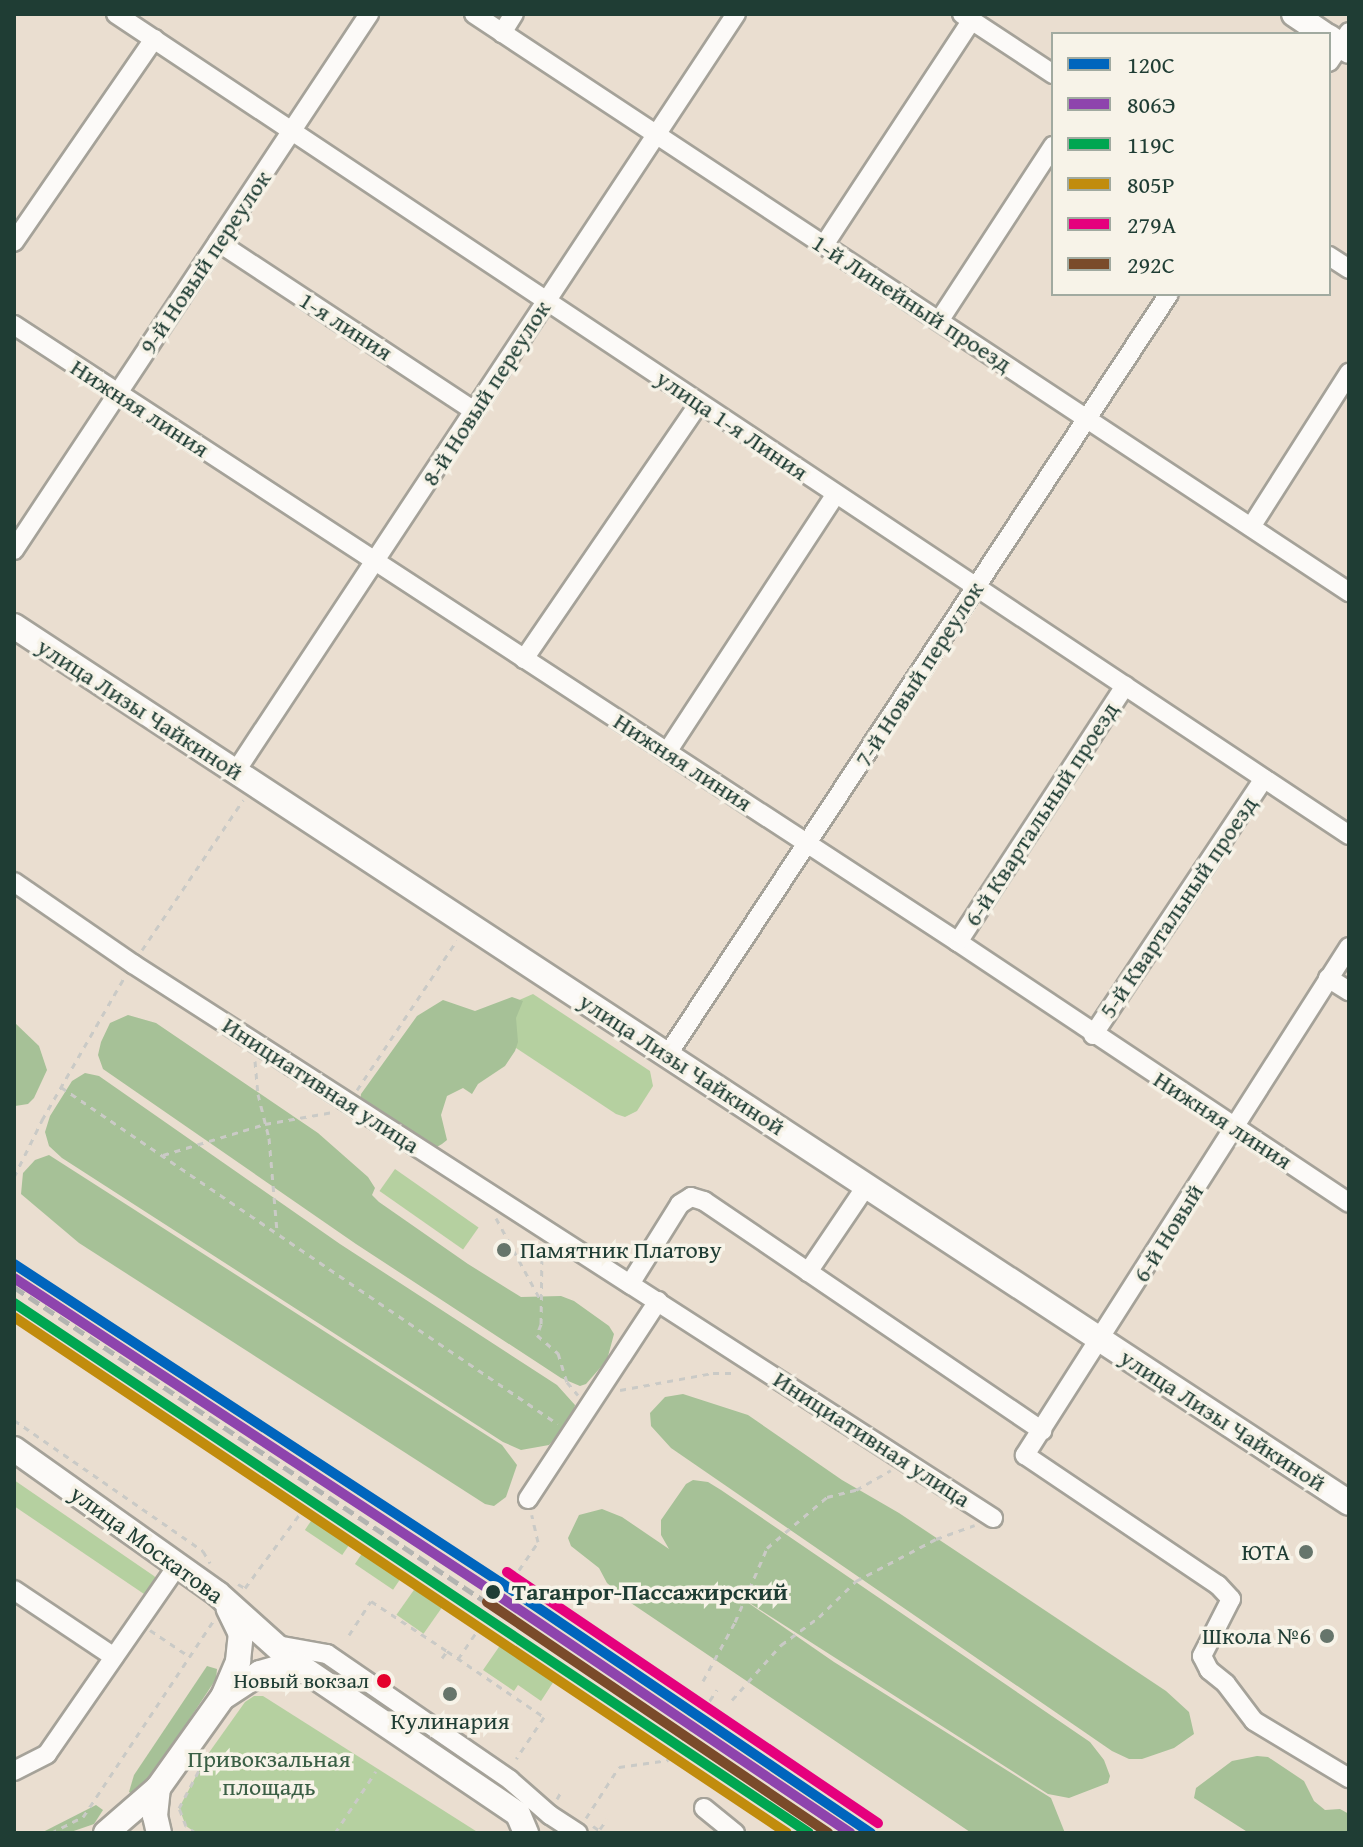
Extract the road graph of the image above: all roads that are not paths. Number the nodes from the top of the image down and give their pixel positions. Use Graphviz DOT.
graph roads {
  1 [pos="116,14"];
  2 [pos="369,14"];
  3 [pos="474,14"];
  4 [pos="514,14"];
  5 [pos="736,14"];
  6 [pos="1294,14"];
  7 [pos="967,17"];
  8 [pos="1320,32"];
  9 [pos="502,33"];
  10 [pos="154,39"];
  11 [pos="1051,73"];
  12 [pos="291,132"];
  13 [pos="657,134"];
  14 [pos="1051,149"];
  15 [pos="14,242"];
  16 [pos="218,242"];
  17 [pos="824,245"];
  18 [pos="1331,257"];
  19 [pos="1349,269"];
  20 [pos="1168,296"];
  21 [pos="546,301"];
  22 [pos="939,321"];
  23 [pos="14,325"];
  24 [pos="1349,373"];
  25 [pos="118,393"];
  26 [pos="699,403"];
  27 [pos="474,411"];
  28 [pos="1087,419"];
  29 [pos="835,495"];
  30 [pos="1251,527"];
  31 [pos="14,550"];
  32 [pos="375,561"];
  33 [pos="977,588"];
  34 [pos="1349,592"];
  35 [pos="14,626"];
  36 [pos="524,659"];
  37 [pos="1125,686"];
  38 [pos="667,752"];
  39 [pos="236,771"];
  40 [pos="1264,779"];
  41 [pos="1349,835"];
  42 [pos="807,844"];
  43 [pos="14,882"];
  44 [pos="958,942"];
  45 [pos="1349,947"];
  46 [pos="1328,978"];
  47 [pos="1349,991"];
  48 [pos="1093,1035"];
  49 [pos="668,1054"];
  50 [pos="1234,1126"];
  51 [pos="867,1185"];
  52 [pos="1349,1203"];
  53 [pos="808,1272"];
  54 [pos="630,1284"];
  55 [pos="658,1301"];
  56 [pos="1102,1340"];
  57 [pos="1042,1431"];
  58 [pos="14,1449"];
  59 [pos="528,1499"];
  60 [pos="1349,1503"];
  61 [pos="993,1518"];
  62 [pos="177,1566"];
  63 [pos="222,1589"];
  64 [pos="14,1590"];
  65 [pos="277,1645"];
  66 [pos="327,1654"];
  67 [pos="114,1657"];
  68 [pos="295,1663"];
  69 [pos="223,1697"];
  70 [pos="14,1771"];
  71 [pos="1349,1778"];
  72 [pos="158,1788"];
  73 [pos="553,1808"];
  74 [pos="704,1808"];
  75 [pos="522,1824"];
  76 [pos="581,1827"];
  77 [pos="106,1833"];
  78 [pos="159,1833"];
  79 [pos="735,1833"];
  1 -- 10 [label="street, улица 1-я Линия"];
  2 -- 12 [label="street, 9-й Новый переулок"];
  3 -- 9 [label="street, 1-й Линейный проезд"];
  4 -- 9 [label="street"];
  5 -- 13 [label="street, 8-й Новый переулок"];
  6 -- 8 [label="main road"];
  7 -- 11 [label="street"];
  7 -- 17 [label="street"];
  9 -- 13 [label="street, 1-й Линейный проезд"];
  10 -- 12 [label="street, улица 1-я Линия"];
  10 -- 15 [label="street"];
  12 -- 16 [label="street, 9-й Новый переулок"];
  12 -- 21 [label="street, улица 1-я Линия"];
  13 -- 17 [label="street, 1-й Линейный проезд"];
  13 -- 21 [label="street, 8-й Новый переулок"];
  14 -- 22 [label="street"];
  16 -- 25 [label="street, 9-й Новый переулок"];
  16 -- 27 [label="street, 1-я линия"];
  17 -- 22 [label="street, 1-й Линейный проезд"];
  18 -- 19 [label="street"];
  20 -- 28 [label="street, 7-й Новый переулок"];
  21 -- 26 [label="street, улица 1-я Линия"];
  21 -- 27 [label="street, 8-й Новый переулок"];
  22 -- 28 [label="street, 1-й Линейный проезд"];
  23 -- 25 [label="street, Нижняя линия"];
  24 -- 30 [label="street"];
  25 -- 31 [label="street, 9-й Новый переулок"];
  25 -- 32 [label="street, Нижняя линия"];
  26 -- 29 [label="street, улица 1-я Линия"];
  26 -- 36 [label="street"];
  27 -- 32 [label="street, 8-й Новый переулок"];
  28 -- 30 [label="street, 1-й Линейный проезд"];
  28 -- 33 [label="street, 7-й Новый переулок"];
  29 -- 33 [label="street, улица 1-я Линия"];
  29 -- 38 [label="street"];
  30 -- 34 [label="street, 1-й Линейный проезд"];
  32 -- 36 [label="street, Нижняя линия"];
  32 -- 39 [label="street, 8-й Новый переулок"];
  33 -- 37 [label="street, улица 1-я Линия"];
  33 -- 42 [label="street, 7-й Новый переулок"];
  35 -- 39 [label="main road, улица Лизы Чайкиной"];
  36 -- 38 [label="street, Нижняя линия"];
  37 -- 40 [label="street, улица 1-я Линия"];
  37 -- 44 [label="street, 6-й Квартальный проезд"];
  38 -- 42 [label="street, Нижняя линия"];
  39 -- 49 [label="main road, улица Лизы Чайкиной"];
  40 -- 41 [label="street, улица 1-я Линия"];
  40 -- 48 [label="street, 5-й Квартальный проезд"];
  42 -- 44 [label="street, Нижняя линия"];
  42 -- 49 [label="street, 7-й Новый переулок"];
  43 -- 54 [label="street, Инициативная улица"];
  44 -- 48 [label="street, Нижняя линия"];
  45 -- 46 [label="street, 6-й Новый"];
  46 -- 47 [label="street"];
  46 -- 50 [label="street, 6-й Новый"];
  48 -- 50 [label="street, Нижняя линия"];
  49 -- 51 [label="main road, улица Лизы Чайкиной"];
  50 -- 52 [label="street, Нижняя линия"];
  50 -- 56 [label="street, 6-й Новый"];
  51 -- 53 [label="street"];
  51 -- 56 [label="main road, улица Лизы Чайкиной"];
  53 -- 54 [label="street"];
  53 -- 57 [label="street"];
  54 -- 55 [label="street, Инициативная улица"];
  55 -- 59 [label="street"];
  55 -- 61 [label="street, Инициативная улица"];
  56 -- 57 [label="street"];
  56 -- 60 [label="main road, улица Лизы Чайкиной"];
  57 -- 71 [label="street"];
  58 -- 62 [label="main road, улица Москатова"];
  62 -- 63 [label="main road, улица Москатова"];
  62 -- 67 [label="street"];
  63 -- 65 [label="main road, улица Москатова"];
  63 -- 69 [label="main road"];
  64 -- 67 [label="street"];
  65 -- 66 [label="street"];
  65 -- 68 [label="main road, улица Москатова"];
  66 -- 68 [label="street"];
  66 -- 73 [label="street"];
  67 -- 70 [label="street"];
  68 -- 69 [label="main road"];
  68 -- 75 [label="main road, улица Москатова"];
  69 -- 72 [label="main road"];
  72 -- 77 [label="main road"];
  72 -- 78 [label="main road"];
  73 -- 75 [label="street, улица Москатова"];
  73 -- 76 [label="street"];
  74 -- 79 [label="street"];
}
